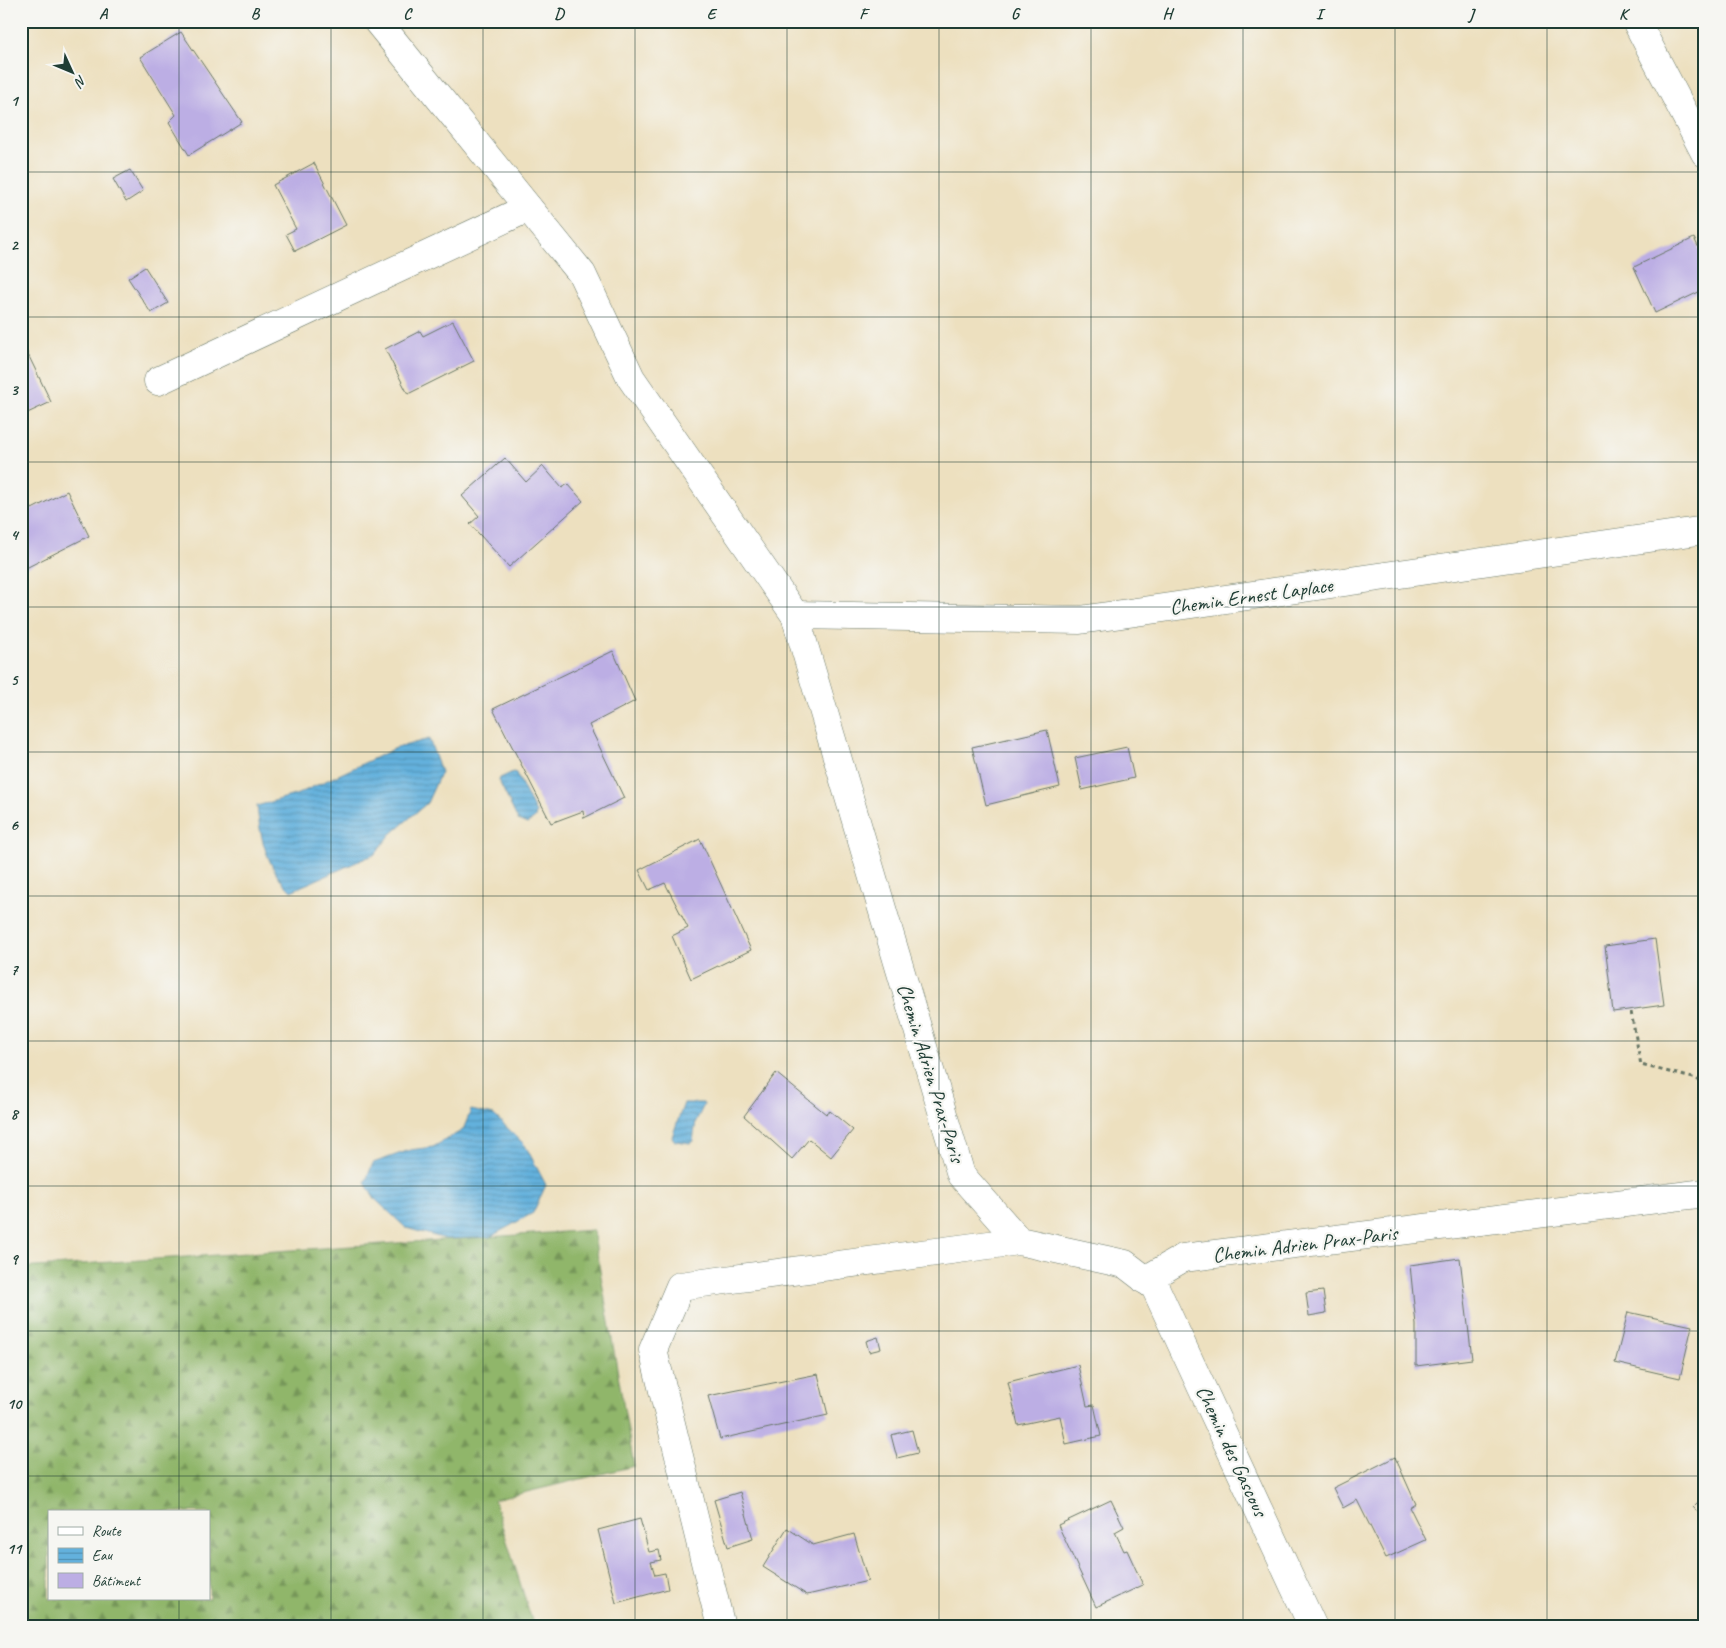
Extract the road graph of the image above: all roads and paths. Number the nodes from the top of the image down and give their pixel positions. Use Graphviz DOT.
graph roads {
  1 [pos="377,21"];
  2 [pos="1636,21"];
  3 [pos="1705,153"];
  4 [pos="528,208"];
  5 [pos="158,381"];
  6 [pos="1705,530"];
  7 [pos="795,615"];
  8 [pos="1631,1012"];
  9 [pos="1705,1086"];
  10 [pos="1705,1193"];
  11 [pos="1020,1241"];
  12 [pos="1145,1280"];
  13 [pos="721,1627"];
  14 [pos="1313,1627"];
  1 -- 4 [label="street, Chemin Adrien Prax-Paris"];
  2 -- 3 [label="street"];
  4 -- 5 [label="street"];
  4 -- 7 [label="street, Chemin Adrien Prax-Paris"];
  6 -- 7 [label="street, Chemin Ernest Laplace"];
  7 -- 11 [label="street, Chemin Adrien Prax-Paris"];
  8 -- 9 [label="path"];
  10 -- 12 [label="street, Chemin Adrien Prax-Paris"];
  11 -- 12 [label="street"];
  11 -- 13 [label="street"];
  12 -- 14 [label="street, Chemin des Gascous"];
}
